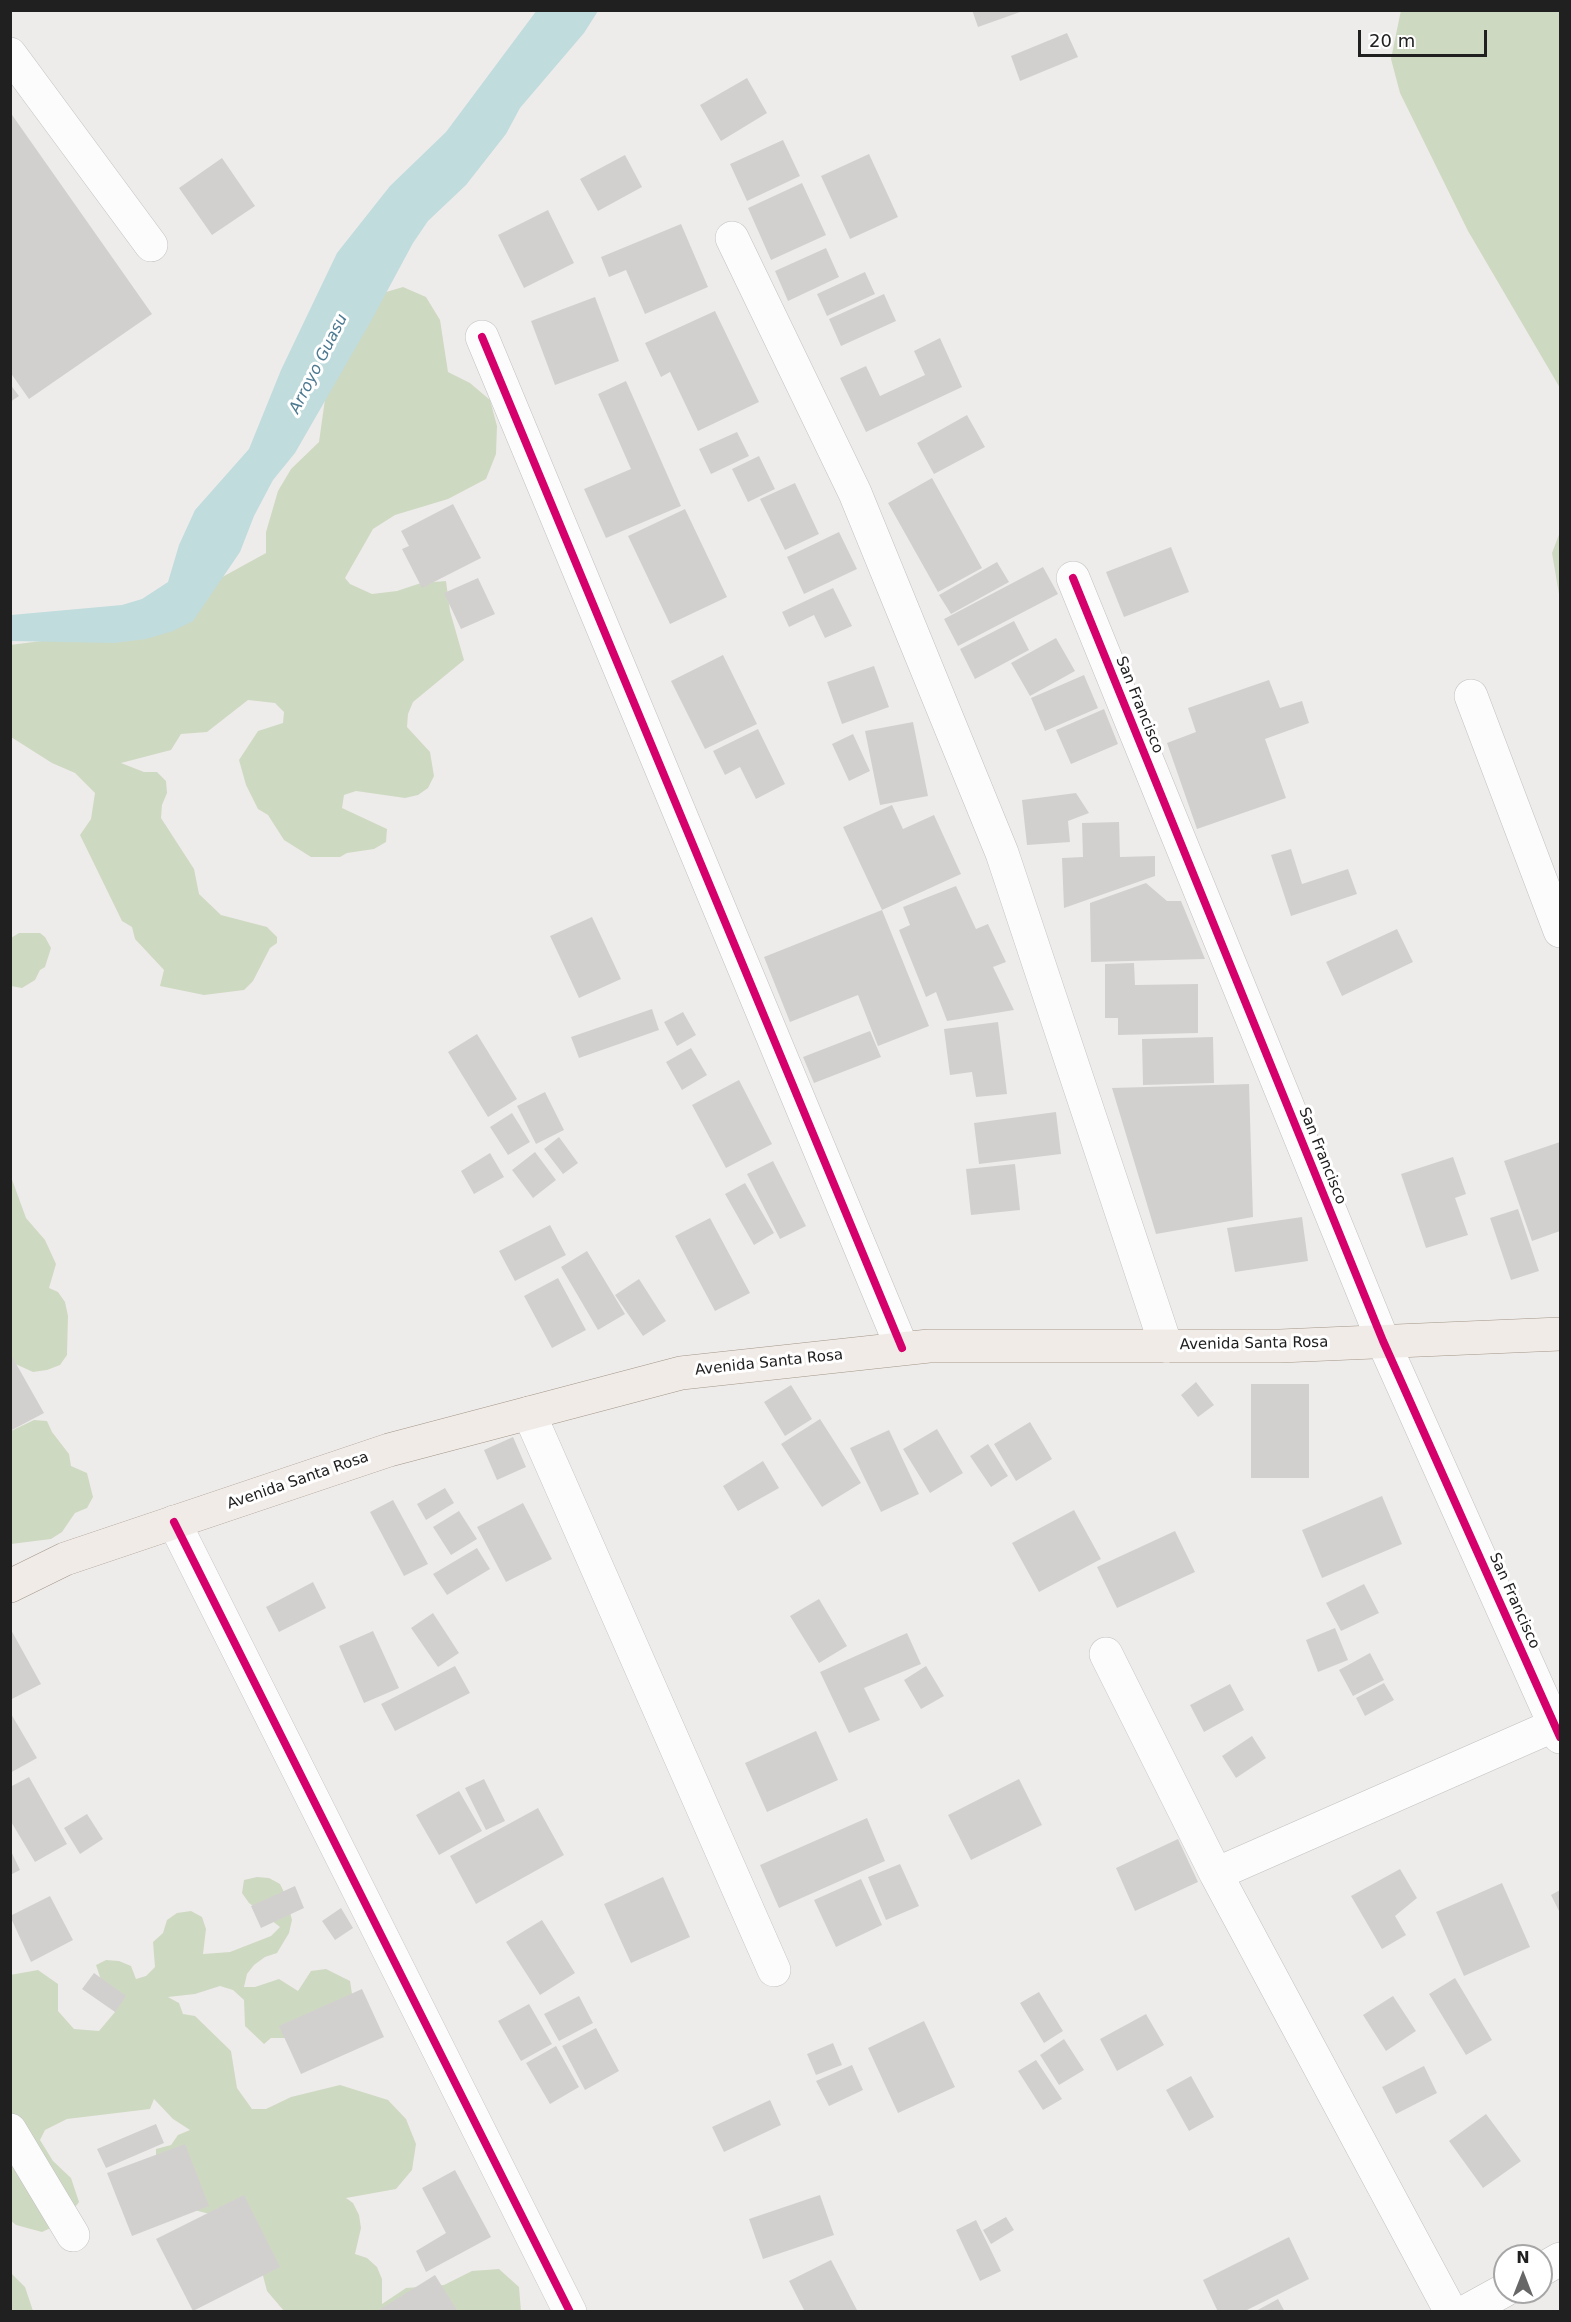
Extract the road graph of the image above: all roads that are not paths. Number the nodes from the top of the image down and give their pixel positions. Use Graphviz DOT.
graph roads {
  1 [pos="10,54"];
  2 [pos="732,238"];
  3 [pos="151,245"];
  4 [pos="482,337"];
  5 [pos="1072,578"];
  6 [pos="1471,696"];
  7 [pos="1560,932"];
  8 [pos="1560,1334"];
  9 [pos="1383,1341"];
  10 [pos="1166,1346"];
  11 [pos="902,1348"];
  12 [pos="529,1413"];
  13 [pos="174,1522"];
  14 [pos="10,1586"];
  15 [pos="1106,1654"];
  16 [pos="1558,1731"];
  17 [pos="1216,1874"];
  18 [pos="774,1970"];
  19 [pos="10,2130"];
  20 [pos="73,2235"];
  21 [pos="1493,2297"];
  22 [pos="570,2312"];
  23 [pos="1451,2312"];
  24 [pos="1465,2312"];
  1 -- 3 [label="street"];
  2 -- 10 [label="street"];
  4 -- 11 [label="street"];
  5 -- 9 [label="street, San Francisco"];
  6 -- 7 [label="street"];
  8 -- 9 [label="main road, Avenida Santa Rosa"];
  9 -- 10 [label="main road, Avenida Santa Rosa"];
  9 -- 16 [label="street, San Francisco"];
  10 -- 11 [label="main road, Avenida Santa Rosa"];
  11 -- 12 [label="main road, Avenida Santa Rosa"];
  12 -- 13 [label="main road, Avenida Santa Rosa"];
  12 -- 18 [label="street"];
  13 -- 14 [label="main road, Avenida Santa Rosa"];
  13 -- 22 [label="street"];
  15 -- 17 [label="street"];
  16 -- 17 [label="street"];
  17 -- 23 [label="street"];
  19 -- 20 [label="street"];
  21 -- 24 [label="street"];
}
